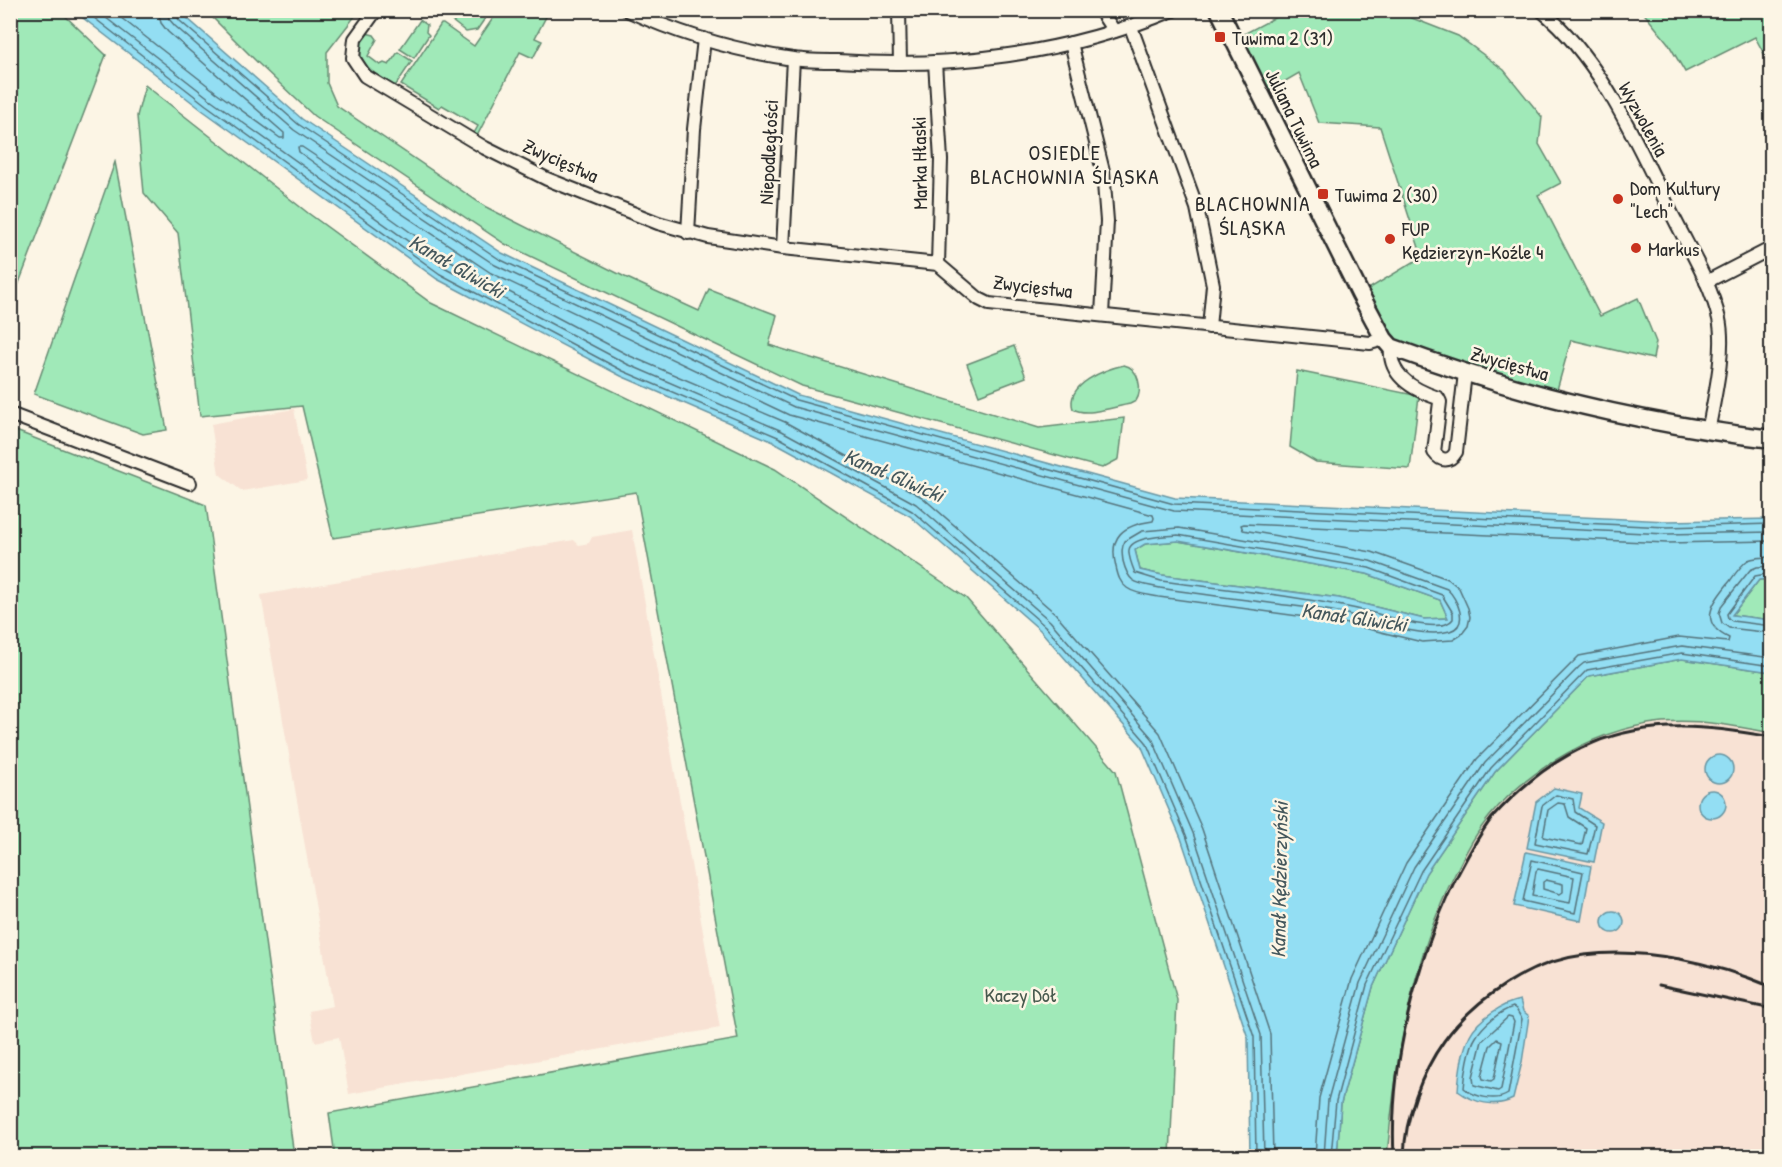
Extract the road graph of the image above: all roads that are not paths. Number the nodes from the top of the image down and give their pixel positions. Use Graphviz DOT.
graph roads {
  1 [pos="376,10"];
  2 [pos="627,10"];
  3 [pos="899,10"];
  4 [pos="1100,10"];
  5 [pos="1173,10"];
  6 [pos="1219,10"];
  7 [pos="1541,10"];
  8 [pos="1131,27"];
  9 [pos="1114,31"];
  10 [pos="704,39"];
  11 [pos="1071,43"];
  12 [pos="793,59"];
  13 [pos="935,62"];
  14 [pos="900,63"];
  15 [pos="688,233"];
  16 [pos="783,248"];
  17 [pos="1772,248"];
  18 [pos="938,264"];
  19 [pos="1706,282"];
  20 [pos="1102,315"];
  21 [pos="1209,327"];
  22 [pos="1387,343"];
  23 [pos="1465,373"];
  24 [pos="10,414"];
  25 [pos="1708,432"];
  26 [pos="1772,440"];
  27 [pos="190,483"];
  1 -- 15 [label="street, Zwycięstwa"];
  2 -- 10 [label="street"];
  3 -- 14 [label="street"];
  4 -- 9 [label="street"];
  5 -- 8 [label="street"];
  6 -- 22 [label="street, Juliana Tuwima"];
  7 -- 19 [label="street, Wyzwolenia"];
  8 -- 9 [label="street"];
  8 -- 21 [label="street"];
  9 -- 11 [label="street"];
  10 -- 12 [label="street"];
  10 -- 15 [label="street"];
  11 -- 13 [label="street"];
  11 -- 20 [label="street"];
  12 -- 14 [label="street"];
  12 -- 16 [label="street, Niepodległości"];
  13 -- 14 [label="street"];
  13 -- 18 [label="street, Marka Hłaski"];
  15 -- 16 [label="street, Zwycięstwa"];
  16 -- 18 [label="street, Zwycięstwa"];
  17 -- 19 [label="street"];
  18 -- 20 [label="street, Zwycięstwa"];
  19 -- 25 [label="street, Wyzwolenia"];
  20 -- 21 [label="street, Zwycięstwa"];
  21 -- 22 [label="street, Zwycięstwa"];
  22 -- 23 [label="street, Zwycięstwa"];
  22 -- 23 [label="street"];
  23 -- 25 [label="street, Zwycięstwa"];
  24 -- 27 [label="street"];
  25 -- 26 [label="street, Zwycięstwa"];
}
